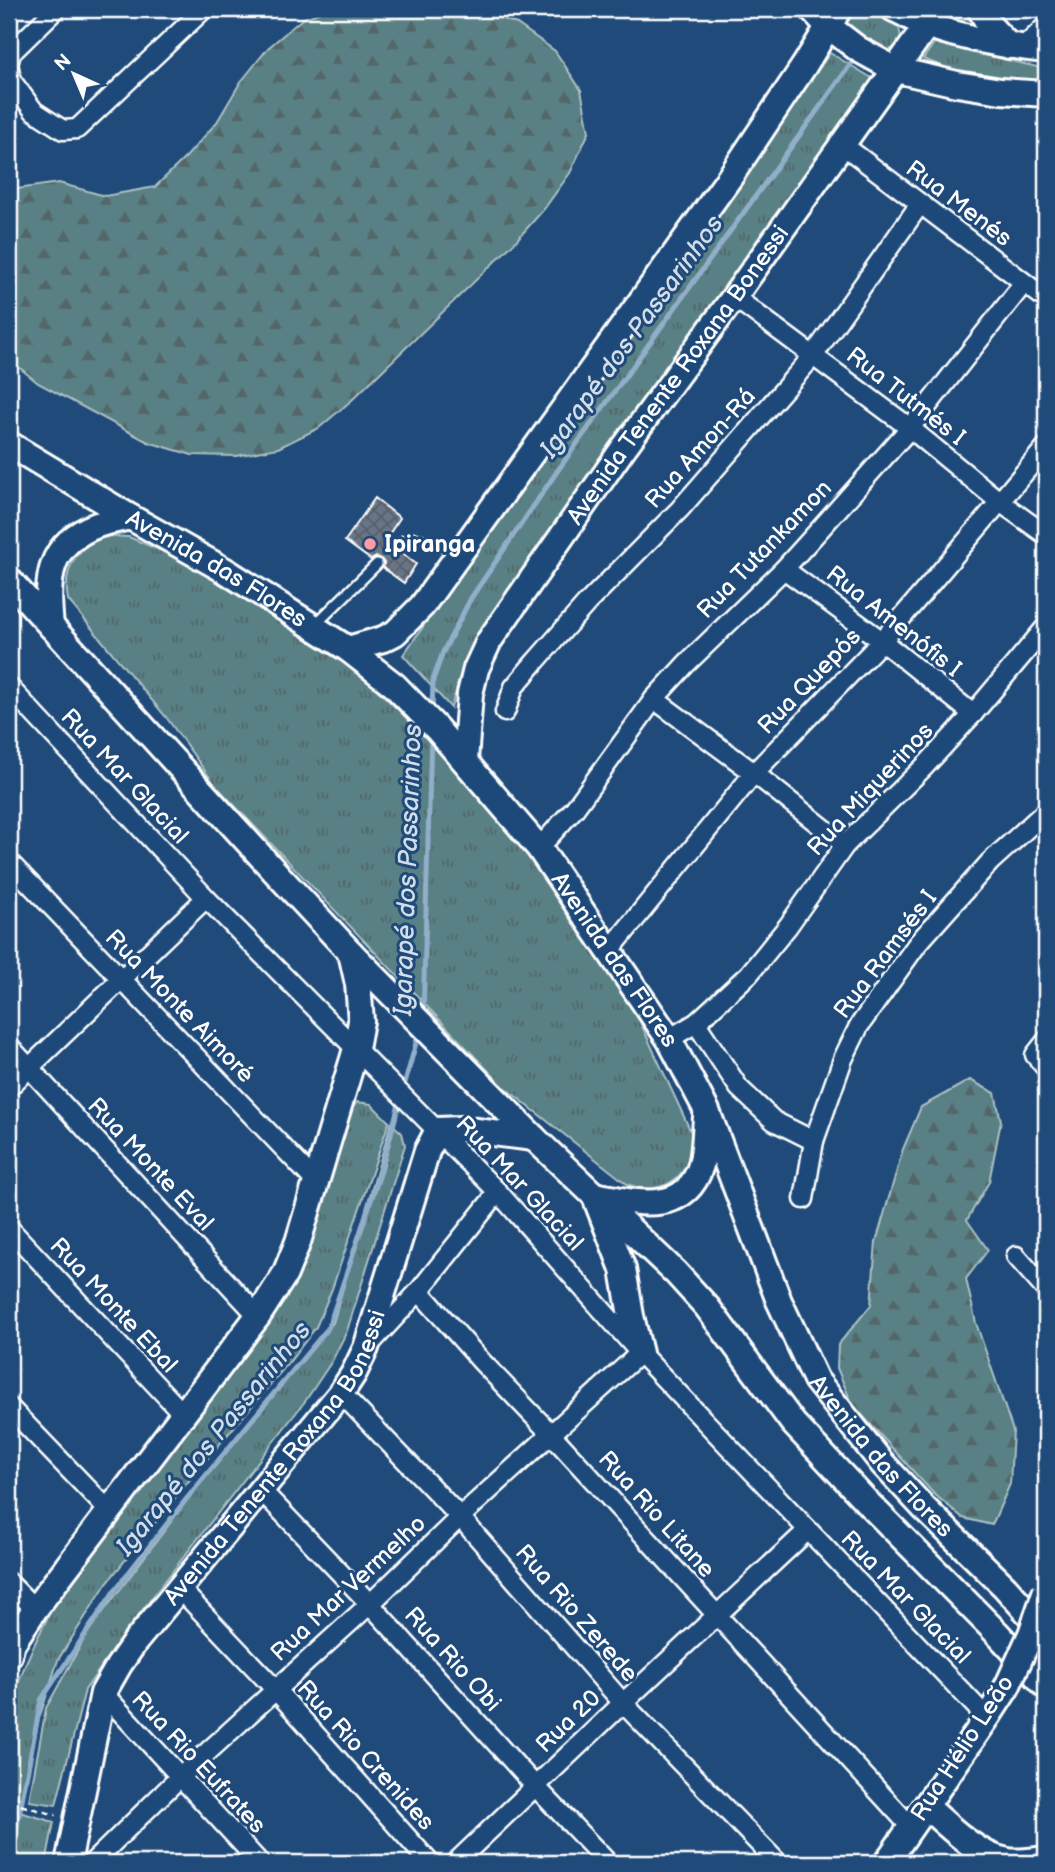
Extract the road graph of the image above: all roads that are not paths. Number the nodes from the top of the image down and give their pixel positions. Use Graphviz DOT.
graph roads {
  1 [pos="56,9"];
  2 [pos="204,9"];
  3 [pos="894,9"];
  4 [pos="980,9"];
  5 [pos="826,15"];
  6 [pos="933,17"];
  7 [pos="1046,26"];
  8 [pos="1026,48"];
  9 [pos="9,61"];
  10 [pos="9,68"];
  11 [pos="896,70"];
  12 [pos="1046,94"];
  13 [pos="843,145"];
  14 [pos="919,204"];
  15 [pos="1024,283"];
  16 [pos="734,298"];
  17 [pos="1046,299"];
  18 [pos="813,356"];
  19 [pos="910,428"];
  20 [pos="9,444"];
  21 [pos="1046,447"];
  22 [pos="1000,502"];
  23 [pos="130,517"];
  24 [pos="1046,535"];
  25 [pos="395,547"];
  26 [pos="462,550"];
  27 [pos="377,564"];
  28 [pos="784,569"];
  29 [pos="9,580"];
  30 [pos="51,626"];
  31 [pos="313,626"];
  32 [pos="1046,626"];
  33 [pos="882,641"];
  34 [pos="348,649"];
  35 [pos="9,687"];
  36 [pos="654,699"];
  37 [pos="506,712"];
  38 [pos="972,714"];
  39 [pos="465,761"];
  40 [pos="754,773"];
  41 [pos="1046,811"];
  42 [pos="845,845"];
  43 [pos="539,848"];
  44 [pos="9,862"];
  45 [pos="206,898"];
  46 [pos="610,950"];
  47 [pos="351,953"];
  48 [pos="121,979"];
  49 [pos="696,1023"];
  50 [pos="669,1039"];
  51 [pos="9,1046"];
  52 [pos="356,1049"];
  53 [pos="29,1068"];
  54 [pos="9,1087"];
  55 [pos="707,1111"];
  56 [pos="429,1122"];
  57 [pos="534,1138"];
  58 [pos="814,1140"];
  59 [pos="317,1183"];
  60 [pos="498,1192"];
  61 [pos="594,1195"];
  62 [pos="804,1199"];
  63 [pos="9,1228"];
  64 [pos="1016,1256"];
  65 [pos="1046,1290"];
  66 [pos="419,1291"];
  67 [pos="258,1316"];
  68 [pos="366,1348"];
  69 [pos="640,1353"];
  70 [pos="341,1393"];
  71 [pos="9,1407"];
  72 [pos="184,1415"];
  73 [pos="551,1434"];
  74 [pos="260,1489"];
  75 [pos="110,1512"];
  76 [pos="460,1517"];
  77 [pos="808,1530"];
  78 [pos="9,1583"];
  79 [pos="179,1588"];
  80 [pos="1046,1590"];
  81 [pos="370,1604"];
  82 [pos="35,1609"];
  83 [pos="717,1615"];
  84 [pos="1046,1633"];
  85 [pos="9,1655"];
  86 [pos="1046,1686"];
  87 [pos="275,1689"];
  88 [pos="103,1693"];
  89 [pos="623,1703"];
  90 [pos="987,1718"];
  91 [pos="180,1777"];
  92 [pos="536,1787"];
  93 [pos="926,1806"];
  94 [pos="911,1827"];
  95 [pos="70,1852"];
  96 [pos="1046,1859"];
  97 [pos="92,1863"];
  98 [pos="260,1863"];
  99 [pos="430,1863"];
  100 [pos="455,1863"];
  101 [pos="608,1863"];
  102 [pos="778,1863"];
  103 [pos="886,1863"];
  1 -- 9 [label="street"];
  2 -- 10 [label="street"];
  3 -- 6 [label="street"];
  4 -- 8 [label="street"];
  5 -- 11 [label="street"];
  5 -- 26 [label="street"];
  6 -- 8 [label="street"];
  6 -- 11 [label="street, Avenida Tenente Roxana Bonessi"];
  7 -- 8 [label="street"];
  11 -- 12 [label="street"];
  11 -- 13 [label="street, Avenida Tenente Roxana Bonessi"];
  13 -- 14 [label="street, Rua Menés"];
  13 -- 16 [label="street, Avenida Tenente Roxana Bonessi"];
  14 -- 15 [label="street, Rua Menés"];
  14 -- 18 [label="street, Rua Amon-Rá"];
  15 -- 17 [label="street, Rua Menés"];
  15 -- 19 [label="street, Rua Tutankamon"];
  16 -- 18 [label="street, Rua Tutmés I"];
  16 -- 39 [label="street, Avenida Tenente Roxana Bonessi"];
  18 -- 19 [label="street, Rua Tutmés I"];
  18 -- 37 [label="street, Rua Amon-Rá"];
  19 -- 22 [label="street, Rua Tutmés I"];
  19 -- 28 [label="street, Rua Tutankamon"];
  20 -- 23 [label="street, Avenida das Flores"];
  21 -- 22 [label="street, Rua Quepós"];
  22 -- 24 [label="street, Rua Tutmés I"];
  22 -- 33 [label="street, Rua Quepós"];
  23 -- 30 [label="street"];
  23 -- 31 [label="street, Avenida das Flores"];
  25 -- 26 [label="lane"];
  26 -- 34 [label="street"];
  27 -- 31 [label="lane"];
  28 -- 33 [label="street, Rua Amenófis I"];
  28 -- 36 [label="street, Rua Tutankamon"];
  29 -- 30 [label="street, Avenida das Flores"];
  30 -- 47 [label="street, Avenida das Flores"];
  31 -- 34 [label="street, Avenida das Flores"];
  32 -- 38 [label="street, Rua Miquerinos"];
  33 -- 38 [label="street, Rua Amenófis I"];
  33 -- 40 [label="street, Rua Quepós"];
  34 -- 39 [label="street, Avenida das Flores"];
  35 -- 45 [label="street, Rua Mar Glacial"];
  36 -- 40 [label="street"];
  36 -- 43 [label="street, Rua Tutankamon"];
  38 -- 42 [label="street, Rua Miquerinos"];
  39 -- 43 [label="street, Avenida das Flores"];
  40 -- 42 [label="street"];
  40 -- 46 [label="street, Rua Quepós"];
  41 -- 58 [label="street, Rua Ramsés I"];
  42 -- 49 [label="street, Rua Miquerinos"];
  43 -- 46 [label="street, Avenida das Flores"];
  44 -- 48 [label="street, Rua Monte Aimoré"];
  45 -- 48 [label="street"];
  45 -- 52 [label="street, Rua Mar Glacial"];
  46 -- 50 [label="street, Avenida das Flores"];
  47 -- 52 [label="street"];
  47 -- 57 [label="street, Avenida das Flores"];
  48 -- 53 [label="street"];
  48 -- 59 [label="street, Rua Monte Aimoré"];
  49 -- 50 [label="street, Rua Miquerinos"];
  49 -- 58 [label="street"];
  50 -- 55 [label="street, Avenida das Flores"];
  51 -- 53 [label="street, Rua Monte Eval"];
  52 -- 56 [label="street, Rua Mar Glacial"];
  52 -- 59 [label="street"];
  53 -- 54 [label="street"];
  53 -- 67 [label="street, Rua Monte Eval"];
  55 -- 61 [label="street"];
  55 -- 84 [label="street, Avenida das Flores"];
  56 -- 57 [label="street"];
  56 -- 60 [label="street, Rua Mar Glacial"];
  56 -- 68 [label="street, Avenida Tenente Roxana Bonessi"];
  57 -- 61 [label="street, Avenida das Flores"];
  58 -- 62 [label="street, Rua Ramsés I"];
  59 -- 67 [label="street"];
  60 -- 66 [label="street"];
  60 -- 69 [label="street, Rua Mar Glacial"];
  61 -- 69 [label="street"];
  61 -- 86 [label="street, Avenida das Flores"];
  63 -- 72 [label="street, Rua Monte Ebal"];
  64 -- 65 [label="street"];
  66 -- 68 [label="street"];
  66 -- 73 [label="street, Rua Rio Litane"];
  67 -- 72 [label="street"];
  68 -- 70 [label="street, Avenida Tenente Roxana Bonessi"];
  69 -- 73 [label="street, Rua Mar Vermelho"];
  69 -- 77 [label="street, Rua Mar Glacial"];
  70 -- 74 [label="street, Avenida Tenente Roxana Bonessi"];
  70 -- 76 [label="street, Rua Rio Zerede"];
  71 -- 75 [label="street"];
  72 -- 75 [label="street"];
  73 -- 76 [label="street, Rua Mar Vermelho"];
  73 -- 83 [label="street, Rua Rio Litane"];
  74 -- 79 [label="street, Avenida Tenente Roxana Bonessi"];
  74 -- 81 [label="street, Rua Rio Obi"];
  75 -- 82 [label="street"];
  76 -- 81 [label="street, Rua Mar Vermelho"];
  76 -- 89 [label="street, Rua Rio Zerede"];
  77 -- 83 [label="street, Rua 20"];
  77 -- 90 [label="street, Rua Mar Glacial"];
  78 -- 82 [label="street"];
  79 -- 87 [label="street, Rua Rio Crenides"];
  79 -- 88 [label="street, Avenida Tenente Roxana Bonessi"];
  80 -- 90 [label="street, Rua Hélio Leão, bridge"];
  81 -- 87 [label="street, Rua Mar Vermelho"];
  81 -- 92 [label="street, Rua Rio Obi"];
  82 -- 85 [label="street"];
  83 -- 89 [label="street, Rua 20"];
  83 -- 94 [label="street, Rua Rio Litane"];
  87 -- 91 [label="street, Rua Mar Vermelho"];
  87 -- 99 [label="street, Rua Rio Crenides"];
  88 -- 91 [label="street, Rua Rio Eufrates"];
  88 -- 95 [label="street, Avenida Tenente Roxana Bonessi"];
  89 -- 92 [label="street, Rua 20"];
  89 -- 102 [label="street, Rua Rio Zerede"];
  90 -- 93 [label="street, Rua Hélio Leão"];
  91 -- 97 [label="street, Rua Mar Vermelho"];
  91 -- 98 [label="street, Rua Rio Eufrates"];
  92 -- 100 [label="street, Rua 20"];
  92 -- 101 [label="street, Rua Rio Obi"];
  93 -- 94 [label="street, Rua Hélio Leão"];
  93 -- 96 [label="street"];
  94 -- 103 [label="street, Rua Hélio Leão"];
  95 -- 97 [label="street"];
}
